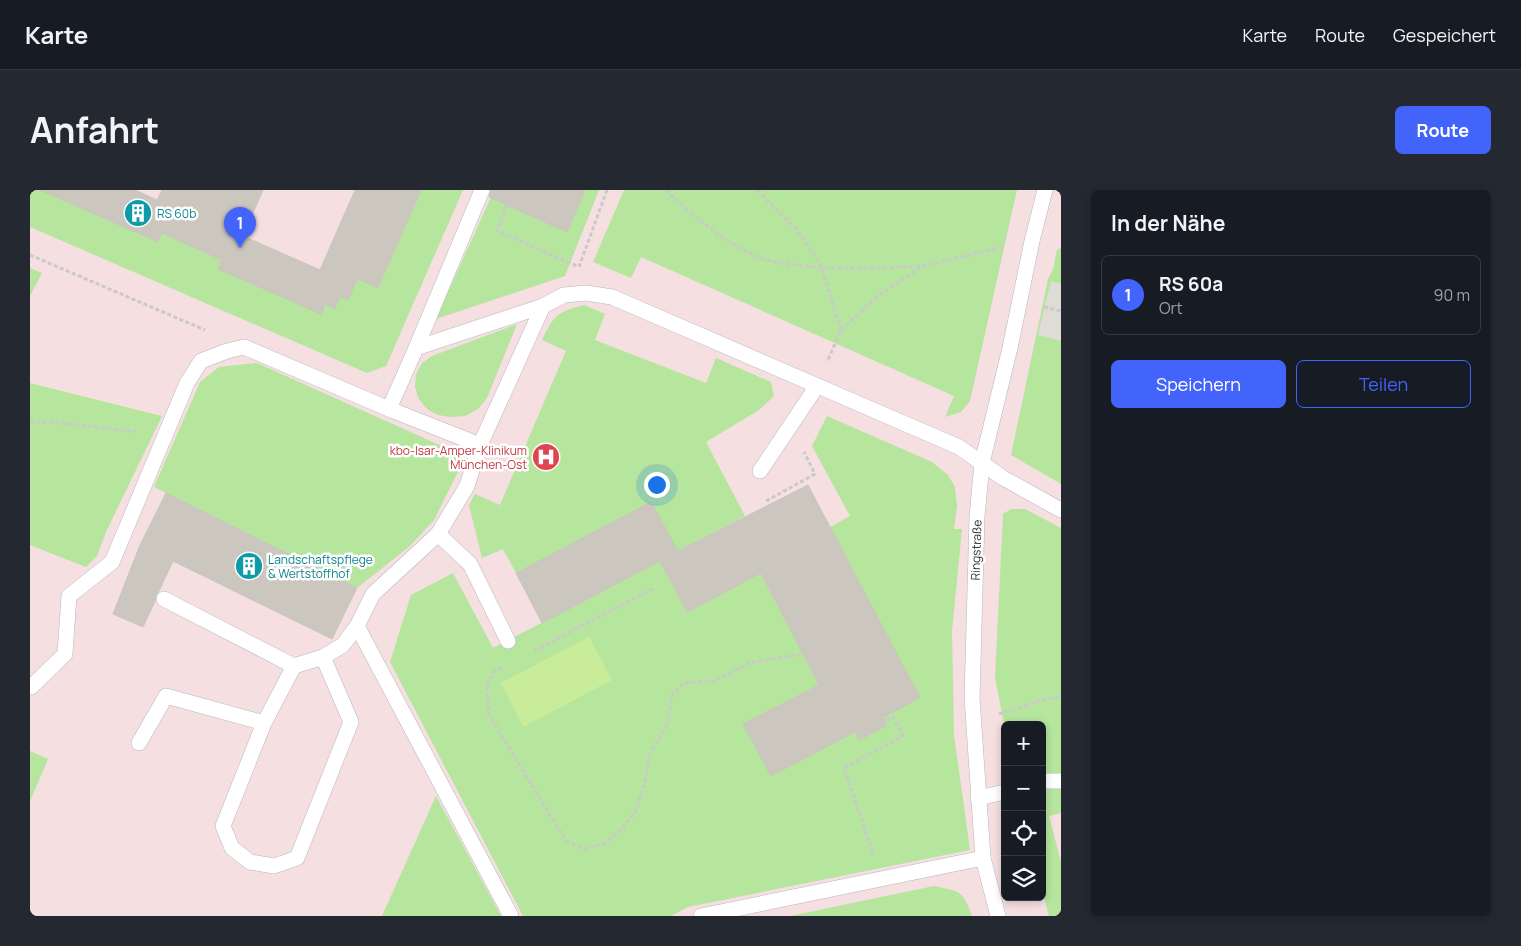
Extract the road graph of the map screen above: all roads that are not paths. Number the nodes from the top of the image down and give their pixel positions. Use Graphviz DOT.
graph roads {
  1 [pos="482,190"];
  2 [pos="1045,190"];
  3 [pos="543,306"];
  4 [pos="416,348"];
  5 [pos="817,386"];
  6 [pos="389,409"];
  7 [pos="480,445"];
  8 [pos="982,463"];
  9 [pos="760,471"];
  10 [pos="1061,510"];
  11 [pos="438,534"];
  12 [pos="164,599"];
  13 [pos="357,626"];
  14 [pos="508,641"];
  15 [pos="323,657"];
  16 [pos="294,666"];
  17 [pos="31,688"];
  18 [pos="264,723"];
  19 [pos="139,743"];
  20 [pos="1046,781"];
  21 [pos="1061,781"];
  22 [pos="1001,793"];
  23 [pos="978,798"];
  24 [pos="983,858"];
  25 [pos="511,916"];
  26 [pos="701,916"];
  27 [pos="998,916"];
  1 -- 4 [label="lane"];
  2 -- 8 [label="lane, Ringstraße"];
  3 -- 4 [label="lane"];
  3 -- 5 [label="lane"];
  3 -- 7 [label="lane"];
  4 -- 6 [label="lane"];
  5 -- 8 [label="lane"];
  5 -- 9 [label="lane"];
  6 -- 7 [label="lane"];
  6 -- 17 [label="lane"];
  7 -- 11 [label="lane"];
  8 -- 10 [label="lane"];
  8 -- 23 [label="lane, Ringstraße"];
  11 -- 13 [label="lane"];
  11 -- 14 [label="lane"];
  12 -- 16 [label="lane"];
  13 -- 15 [label="lane"];
  13 -- 25 [label="lane"];
  15 -- 16 [label="lane"];
  15 -- 18 [label="lane"];
  16 -- 18 [label="lane"];
  18 -- 19 [label="lane"];
  20 -- 21 [label="lane"];
  22 -- 23 [label="lane"];
  23 -- 24 [label="lane, Ringstraße"];
  24 -- 26 [label="lane"];
  24 -- 27 [label="lane, Ringstraße"];
}
